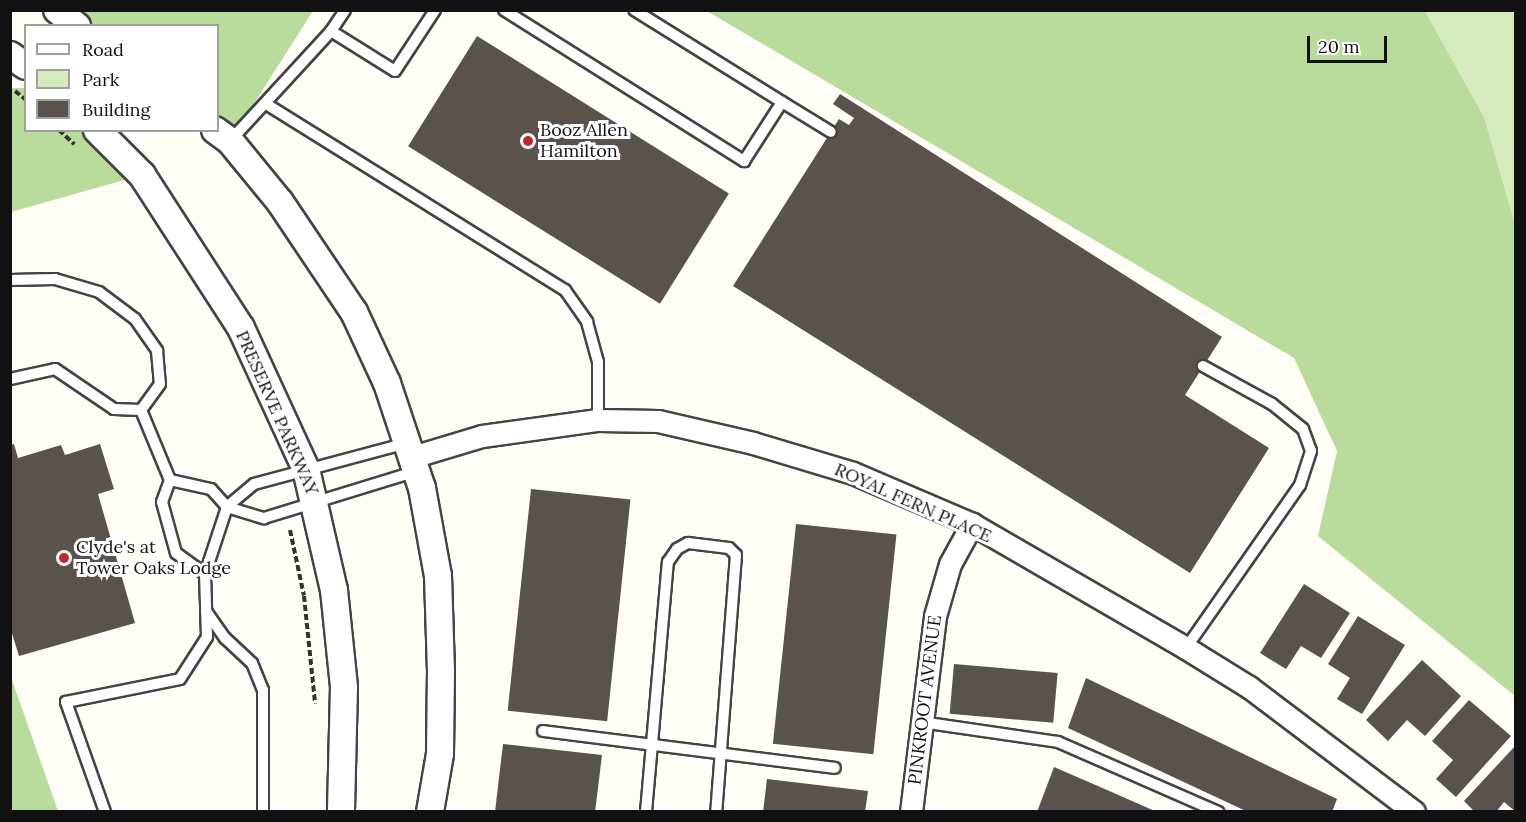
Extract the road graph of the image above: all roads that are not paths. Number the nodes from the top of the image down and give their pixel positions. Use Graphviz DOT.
graph roads {
  1 [pos="57,10"];
  2 [pos="345,10"];
  3 [pos="435,10"];
  4 [pos="504,10"];
  5 [pos="634,10"];
  6 [pos="74,24"];
  7 [pos="331,32"];
  8 [pos="10,55"];
  9 [pos="24,65"];
  10 [pos="782,102"];
  11 [pos="266,104"];
  12 [pos="99,132"];
  13 [pos="831,132"];
  14 [pos="222,136"];
  15 [pos="10,280"];
  16 [pos="1203,366"];
  17 [pos="10,379"];
  18 [pos="141,410"];
  19 [pos="598,420"];
  20 [pos="412,457"];
  21 [pos="306,469"];
  22 [pos="170,480"];
  23 [pos="316,503"];
  24 [pos="227,507"];
  25 [pos="972,524"];
  26 [pos="205,574"];
  27 [pos="206,610"];
  28 [pos="1186,648"];
  29 [pos="921,722"];
  30 [pos="543,731"];
  31 [pos="652,744"];
  32 [pos="722,754"];
  33 [pos="835,768"];
  34 [pos="105,812"];
  35 [pos="263,812"];
  36 [pos="340,812"];
  37 [pos="430,812"];
  38 [pos="646,812"];
  39 [pos="716,812"];
  40 [pos="911,812"];
  41 [pos="1218,812"];
  42 [pos="1414,812"];
  1 -- 6 [label="street"];
  2 -- 7 [label="lane"];
  3 -- 7 [label="lane"];
  4 -- 10 [label="lane"];
  5 -- 10 [label="lane"];
  7 -- 11 [label="lane"];
  8 -- 9 [label="street"];
  10 -- 13 [label="lane"];
  11 -- 14 [label="lane"];
  11 -- 19 [label="lane"];
  12 -- 21 [label="street, PRESERVE PARKWAY"];
  14 -- 20 [label="street"];
  15 -- 18 [label="lane"];
  16 -- 28 [label="lane"];
  17 -- 18 [label="lane"];
  18 -- 22 [label="lane"];
  19 -- 20 [label="street, ROYAL FERN PLACE"];
  19 -- 25 [label="street, ROYAL FERN PLACE"];
  20 -- 21 [label="lane"];
  20 -- 23 [label="lane"];
  20 -- 37 [label="street"];
  21 -- 23 [label="street, PRESERVE PARKWAY"];
  21 -- 24 [label="lane"];
  22 -- 24 [label="lane"];
  22 -- 26 [label="lane"];
  23 -- 24 [label="lane"];
  23 -- 36 [label="street, PRESERVE PARKWAY"];
  24 -- 26 [label="lane"];
  25 -- 28 [label="street, ROYAL FERN PLACE"];
  25 -- 29 [label="street, PINKROOT AVENUE"];
  26 -- 27 [label="lane"];
  27 -- 34 [label="lane"];
  27 -- 35 [label="lane"];
  28 -- 42 [label="street, ROYAL FERN PLACE"];
  29 -- 40 [label="street, PINKROOT AVENUE"];
  29 -- 41 [label="lane"];
  30 -- 31 [label="lane"];
  31 -- 32 [label="lane"];
  31 -- 32 [label="lane"];
  31 -- 38 [label="lane"];
  32 -- 33 [label="lane"];
  32 -- 39 [label="lane"];
}
